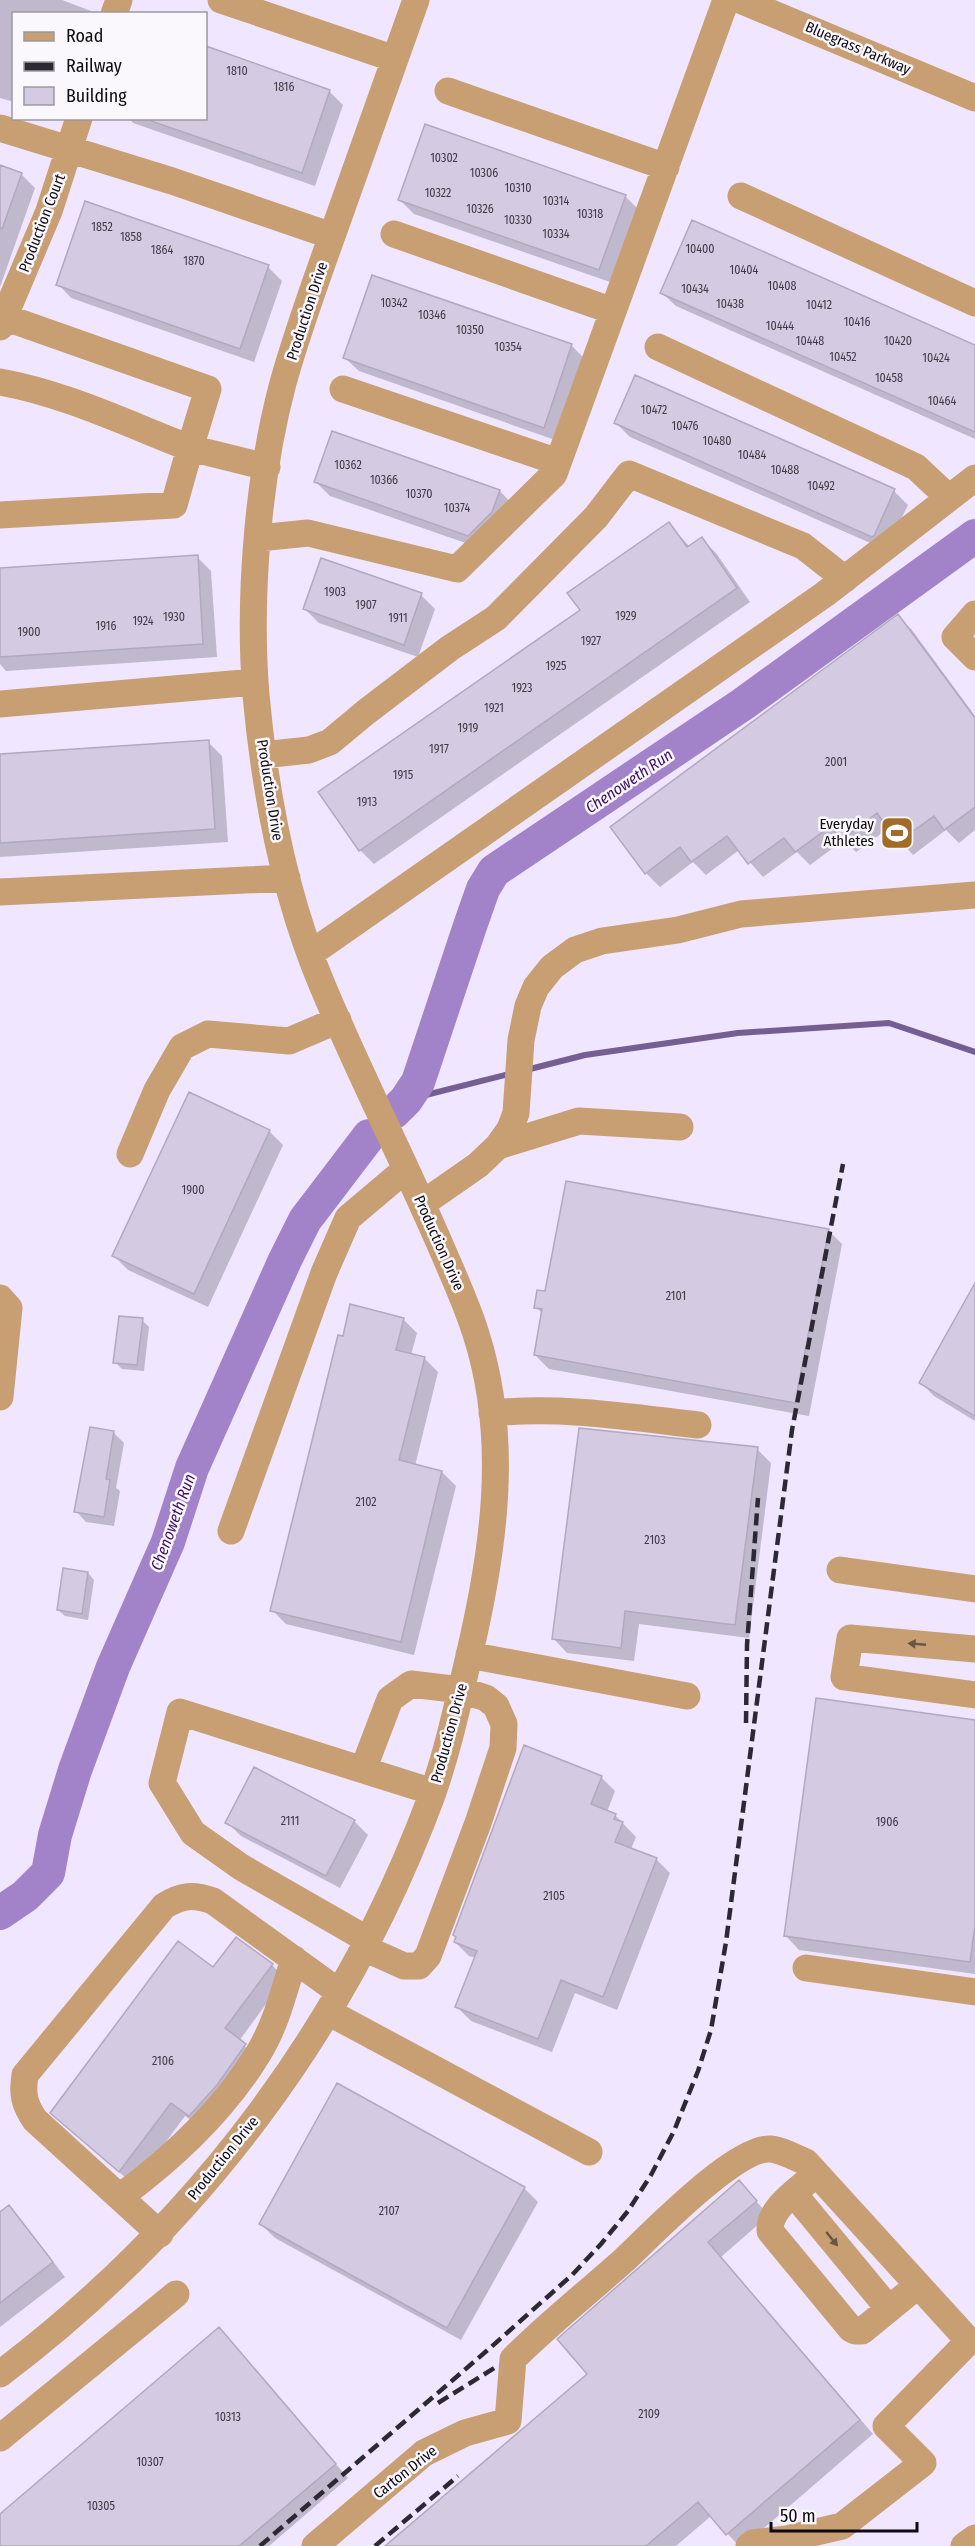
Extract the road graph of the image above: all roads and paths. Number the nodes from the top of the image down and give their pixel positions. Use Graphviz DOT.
graph roads {
  1 [pos="221,0"];
  2 [pos="416,0"];
  3 [pos="726,0"];
  4 [pos="740,0"];
  5 [pos="395,59"];
  6 [pos="448,91"];
  7 [pos="975,98"];
  8 [pos="78,120"];
  9 [pos="0,128"];
  10 [pos="69,149"];
  11 [pos="666,167"];
  12 [pos="741,196"];
  13 [pos="394,234"];
  14 [pos="332,236"];
  15 [pos="975,303"];
  16 [pos="613,311"];
  17 [pos="2,322"];
  18 [pos="658,347"];
  19 [pos="0,382"];
  20 [pos="343,389"];
  21 [pos="190,448"];
  22 [pos="558,462"];
  23 [pos="267,467"];
  24 [pos="975,478"];
  25 [pos="949,498"];
  26 [pos="0,514"];
  27 [pos="259,538"];
  28 [pos="844,579"];
  29 [pos="975,614"];
  30 [pos="975,657"];
  31 [pos="255,682"];
  32 [pos="0,704"];
  33 [pos="263,755"];
  34 [pos="287,878"];
  35 [pos="0,892"];
  36 [pos="975,895"];
  37 [pos="310,954"];
  38 [pos="338,1020"];
  39 [pos="680,1127"];
  40 [pos="498,1146"];
  41 [pos="130,1154"];
  42 [pos="406,1169"];
  43 [pos="422,1204"];
  44 [pos="0,1298"];
  45 [pos="0,1397"];
  46 [pos="492,1413"];
  47 [pos="698,1425"];
  48 [pos="231,1530"];
  49 [pos="840,1570"];
  50 [pos="975,1589"];
  51 [pos="975,1649"];
  52 [pos="469,1655"];
  53 [pos="461,1690"];
  54 [pos="975,1695"];
  55 [pos="687,1696"];
  56 [pos="363,1770"];
  57 [pos="433,1792"];
  58 [pos="366,1944"];
  59 [pos="294,1959"];
  60 [pos="806,1968"];
  61 [pos="975,1992"];
  62 [pos="333,2002"];
  63 [pos="589,2152"];
  64 [pos="816,2174"];
  65 [pos="794,2194"];
  66 [pos="121,2196"];
  67 [pos="159,2234"];
  68 [pos="917,2286"];
  69 [pos="176,2294"];
  70 [pos="889,2309"];
  71 [pos="0,2374"];
  72 [pos="0,2438"];
  73 [pos="975,2538"];
  74 [pos="315,2546"];
  75 [pos="749,2546"];
  76 [pos="964,2546"];
  1 -- 5 [label="street"];
  2 -- 5 [label="street, Production Drive"];
  3 -- 11 [label="street"];
  4 -- 7 [label="street, Bluegrass Parkway"];
  5 -- 14 [label="street, Production Drive"];
  6 -- 11 [label="street"];
  8 -- 10 [label="street, Production Court"];
  9 -- 10 [label="street"];
  10 -- 14 [label="street"];
  10 -- 17 [label="street, Production Court"];
  11 -- 16 [label="street"];
  12 -- 15 [label="street"];
  13 -- 16 [label="street"];
  14 -- 23 [label="street, Production Drive"];
  16 -- 22 [label="street"];
  17 -- 21 [label="street"];
  18 -- 25 [label="street"];
  19 -- 21 [label="street"];
  20 -- 22 [label="street"];
  21 -- 23 [label="street"];
  21 -- 26 [label="street"];
  22 -- 27 [label="street"];
  23 -- 27 [label="street, Production Drive"];
  24 -- 25 [label="street"];
  25 -- 28 [label="street"];
  27 -- 31 [label="street, Production Drive"];
  28 -- 33 [label="street"];
  28 -- 37 [label="street"];
  29 -- 30 [label="street"];
  31 -- 32 [label="street"];
  31 -- 33 [label="street, Production Drive"];
  33 -- 34 [label="street, Production Drive"];
  34 -- 35 [label="street"];
  34 -- 37 [label="street, Production Drive"];
  36 -- 40 [label="street"];
  37 -- 38 [label="street, Production Drive"];
  38 -- 41 [label="street"];
  38 -- 42 [label="street, Production Drive"];
  39 -- 40 [label="street"];
  40 -- 43 [label="street"];
  42 -- 43 [label="street, Production Drive"];
  42 -- 48 [label="street"];
  43 -- 46 [label="street, Production Drive"];
  44 -- 45 [label="street"];
  46 -- 47 [label="street"];
  46 -- 52 [label="street, Production Drive"];
  49 -- 50 [label="street"];
  51 -- 54 [label="street, one-way"];
  52 -- 53 [label="street, Production Drive"];
  52 -- 55 [label="street"];
  53 -- 56 [label="street"];
  53 -- 57 [label="street, Production Drive"];
  53 -- 58 [label="street"];
  56 -- 57 [label="street"];
  56 -- 58 [label="street"];
  57 -- 58 [label="street, Production Drive"];
  58 -- 62 [label="street, Production Drive"];
  59 -- 62 [label="street"];
  59 -- 66 [label="street"];
  59 -- 66 [label="street"];
  60 -- 61 [label="street"];
  62 -- 63 [label="street"];
  62 -- 67 [label="street, Production Drive"];
  64 -- 65 [label="street"];
  64 -- 68 [label="street"];
  64 -- 74 [label="street, Carton Drive"];
  65 -- 70 [label="street, one-way"];
  65 -- 70 [label="street"];
  66 -- 67 [label="street"];
  67 -- 71 [label="street, Production Drive"];
  68 -- 70 [label="street"];
  68 -- 75 [label="street"];
  69 -- 72 [label="street"];
  73 -- 76 [label="street"];
}
